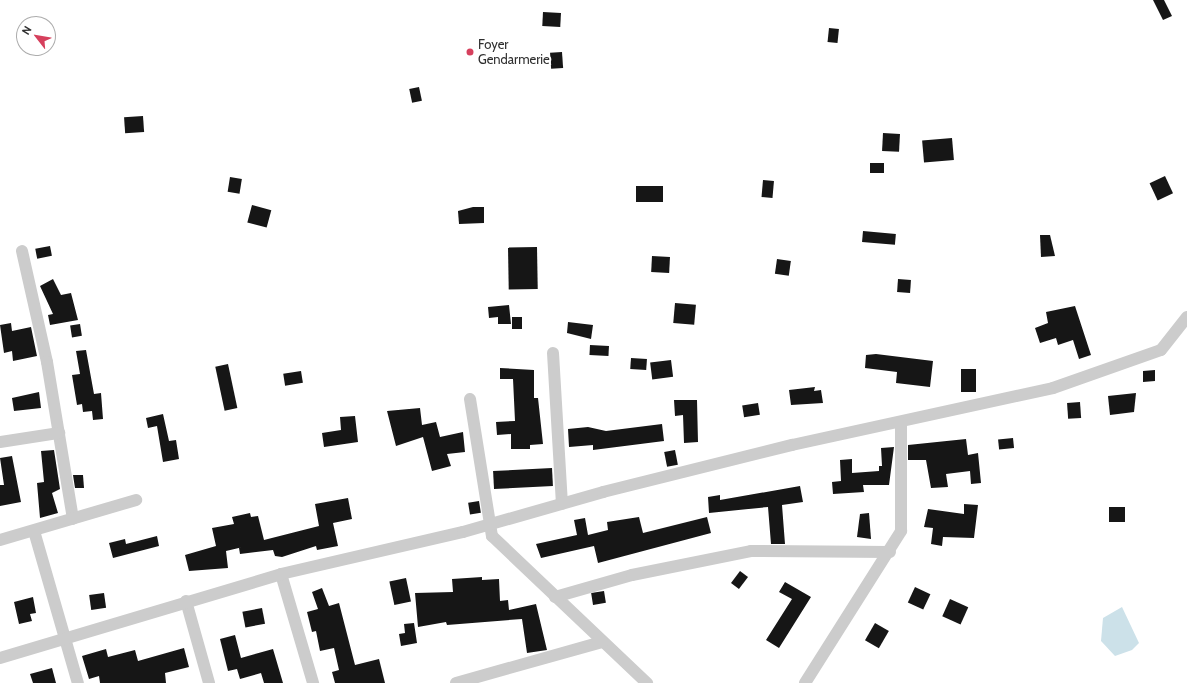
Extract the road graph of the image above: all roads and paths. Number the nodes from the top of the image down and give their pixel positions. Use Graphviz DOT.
graph roads {
  1 [pos="22,251"];
  2 [pos="1187,317"];
  3 [pos="553,353"];
  4 [pos="470,399"];
  5 [pos="902,423"];
  6 [pos="59,433"];
  7 [pos="0,442"];
  8 [pos="136,500"];
  9 [pos="562,504"];
  10 [pos="73,519"];
  11 [pos="489,526"];
  12 [pos="34,531"];
  13 [pos="0,540"];
  14 [pos="890,552"];
  15 [pos="281,574"];
  16 [pos="555,597"];
  17 [pos="186,601"];
  18 [pos="64,639"];
  19 [pos="602,642"];
  20 [pos="0,658"];
  21 [pos="78,683"];
  22 [pos="208,683"];
  23 [pos="313,683"];
  24 [pos="456,683"];
  25 [pos="647,683"];
  26 [pos="805,683"];
  1 -- 6 [label="street"];
  2 -- 5 [label="street"];
  3 -- 9 [label="street"];
  4 -- 11 [label="street"];
  5 -- 9 [label="street"];
  5 -- 14 [label="street"];
  6 -- 7 [label="street"];
  6 -- 10 [label="street"];
  8 -- 10 [label="street"];
  9 -- 11 [label="street"];
  10 -- 12 [label="street"];
  11 -- 15 [label="street"];
  11 -- 16 [label="street"];
  12 -- 13 [label="street"];
  12 -- 18 [label="street"];
  14 -- 16 [label="street"];
  14 -- 26 [label="street"];
  15 -- 17 [label="street"];
  15 -- 23 [label="street"];
  16 -- 19 [label="street"];
  17 -- 18 [label="street"];
  17 -- 22 [label="street"];
  18 -- 20 [label="street"];
  18 -- 21 [label="street"];
  19 -- 24 [label="street"];
  19 -- 25 [label="street"];
}
